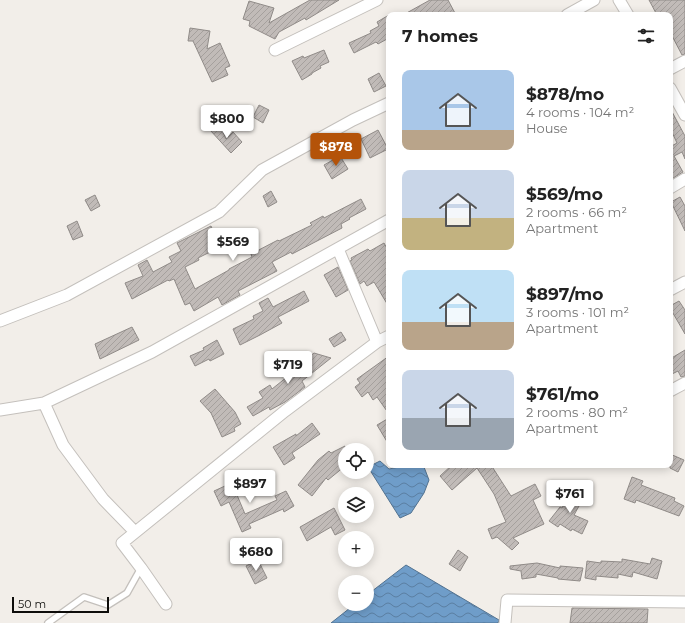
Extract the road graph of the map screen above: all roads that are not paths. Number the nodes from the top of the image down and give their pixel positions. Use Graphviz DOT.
graph roads {
  1 [pos="377,0"];
  2 [pos="594,0"];
  3 [pos="619,0"];
  4 [pos="572,12"];
  5 [pos="626,12"];
  6 [pos="275,50"];
  7 [pos="685,61"];
  8 [pos="673,67"];
  9 [pos="673,93"];
  10 [pos="386,104"];
  11 [pos="685,115"];
  12 [pos="685,180"];
  13 [pos="673,186"];
  14 [pos="386,222"];
  15 [pos="338,249"];
  16 [pos="685,282"];
  17 [pos="673,288"];
  18 [pos="0,321"];
  19 [pos="386,338"];
  20 [pos="377,342"];
  21 [pos="685,383"];
  22 [pos="673,389"];
  23 [pos="44,403"];
  24 [pos="0,410"];
  25 [pos="136,532"];
  26 [pos="141,568"];
  27 [pos="685,602"];
  28 [pos="166,604"];
  29 [pos="48,623"];
  30 [pos="505,623"];
  1 -- 6 [label="street"];
  2 -- 4 [label="street"];
  3 -- 5 [label="street"];
  7 -- 8 [label="street"];
  9 -- 11 [label="street"];
  10 -- 18 [label="street"];
  12 -- 13 [label="street"];
  14 -- 15 [label="street"];
  15 -- 20 [label="street"];
  15 -- 23 [label="street"];
  16 -- 17 [label="street"];
  19 -- 20 [label="street"];
  20 -- 25 [label="street"];
  21 -- 22 [label="street"];
  23 -- 24 [label="street"];
  23 -- 25 [label="street"];
  25 -- 26 [label="street"];
  26 -- 28 [label="street"];
  26 -- 29 [label="lane"];
  27 -- 30 [label="street"];
}
